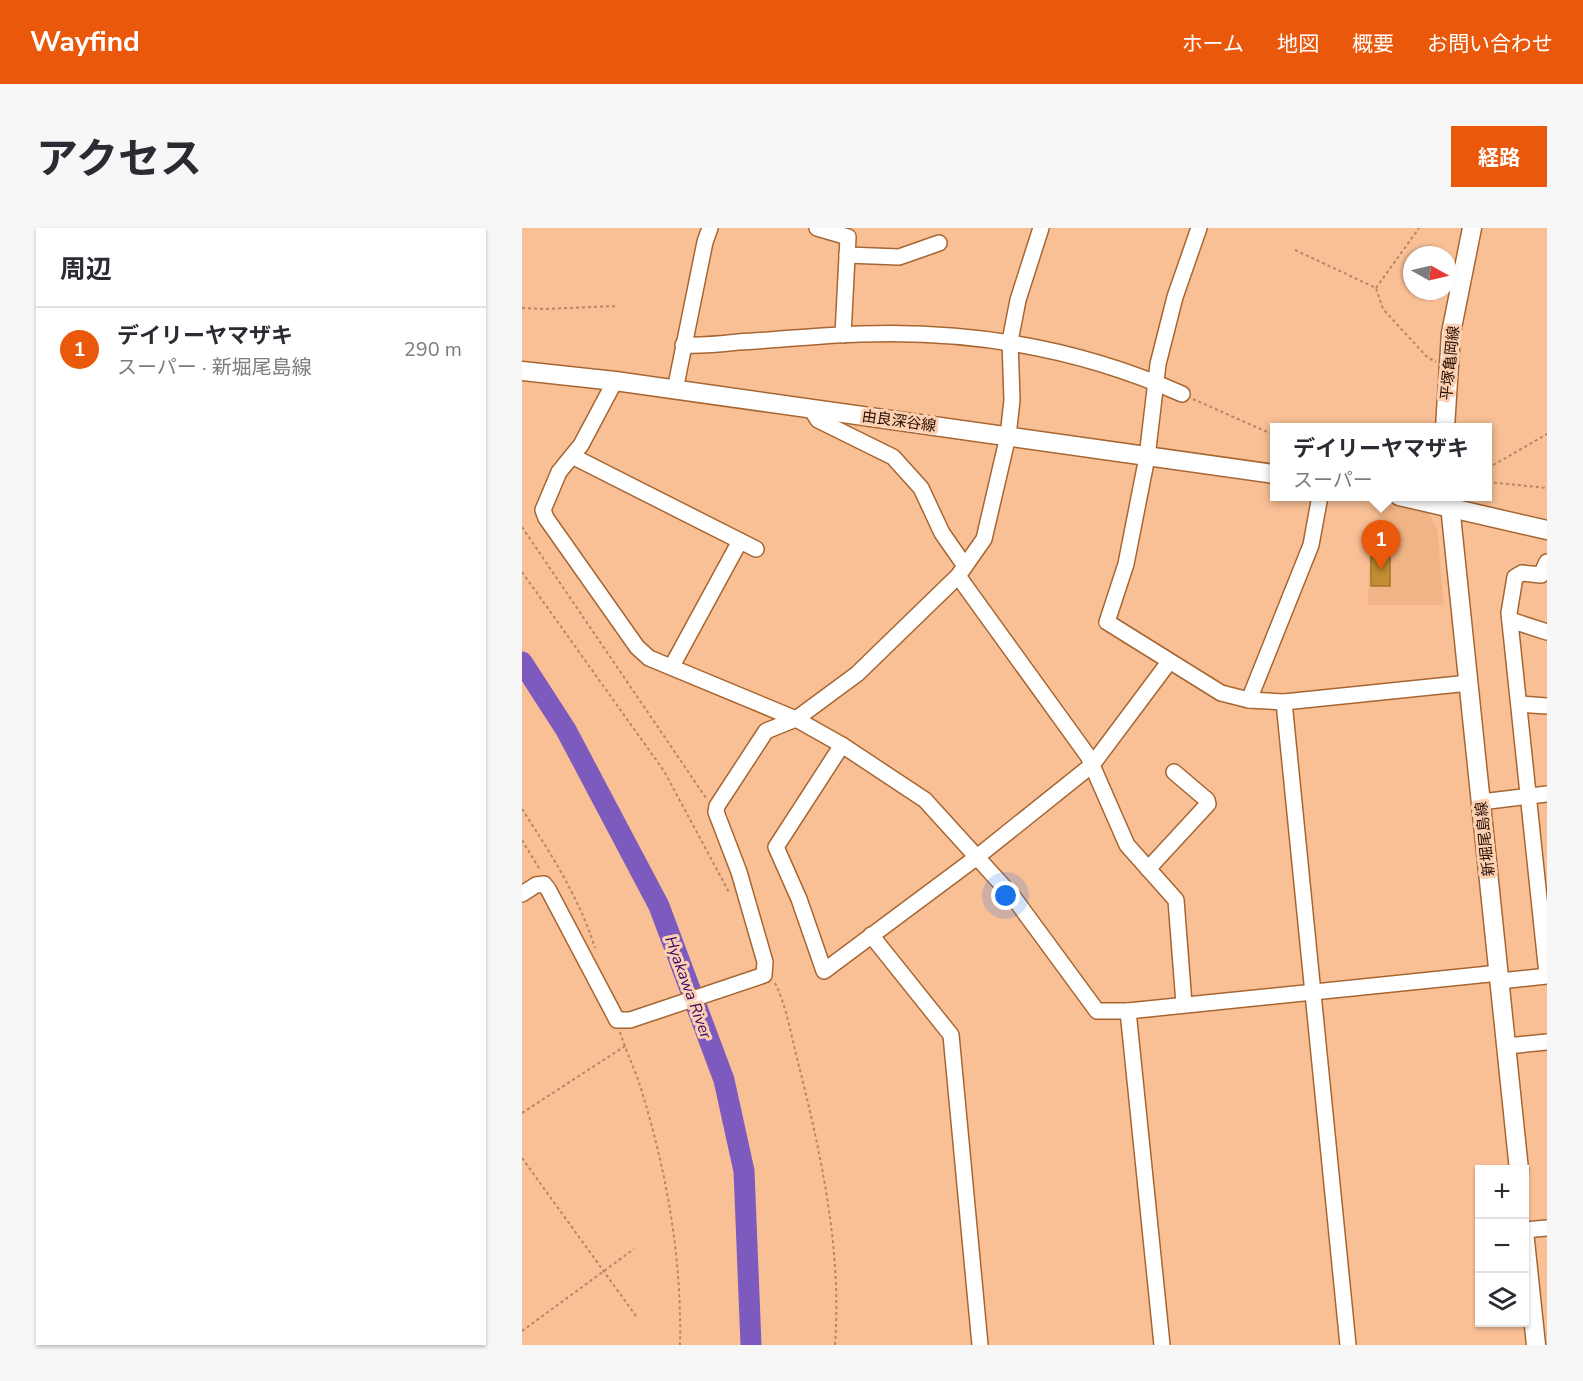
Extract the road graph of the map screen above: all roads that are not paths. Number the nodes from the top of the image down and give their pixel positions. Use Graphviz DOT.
graph roads {
  1 [pos="710,228"];
  2 [pos="817,228"];
  3 [pos="1041,228"];
  4 [pos="1199,228"];
  5 [pos="1472,228"];
  6 [pos="939,243"];
  7 [pos="847,255"];
  8 [pos="843,335"];
  9 [pos="1010,341"];
  10 [pos="683,345"];
  11 [pos="522,371"];
  12 [pos="615,381"];
  13 [pos="1155,382"];
  14 [pos="675,390"];
  15 [pos="1182,394"];
  16 [pos="811,409"];
  17 [pos="1445,423"];
  18 [pos="1008,436"];
  19 [pos="572,456"];
  20 [pos="1148,457"];
  21 [pos="1270,473"];
  22 [pos="1319,501"];
  23 [pos="1449,502"];
  24 [pos="1547,530"];
  25 [pos="740,541"];
  26 [pos="756,549"];
  27 [pos="1547,562"];
  28 [pos="961,571"];
  29 [pos="1510,620"];
  30 [pos="1547,632"];
  31 [pos="1169,662"];
  32 [pos="672,666"];
  33 [pos="1468,682"];
  34 [pos="1249,700"];
  35 [pos="1284,702"];
  36 [pos="1519,704"];
  37 [pos="1547,706"];
  38 [pos="796,719"];
  39 [pos="842,746"];
  40 [pos="1092,765"];
  41 [pos="1174,772"];
  42 [pos="1547,794"];
  43 [pos="1529,797"];
  44 [pos="1481,802"];
  45 [pos="977,857"];
  46 [pos="1148,869"];
  47 [pos="522,894"];
  48 [pos="1544,910"];
  49 [pos="872,935"];
  50 [pos="1547,975"];
  51 [pos="1500,977"];
  52 [pos="1311,993"];
  53 [pos="1184,1004"];
  54 [pos="1128,1011"];
  55 [pos="1547,1042"];
  56 [pos="1507,1046"];
  57 [pos="1519,1165"];
  58 [pos="1547,1228"];
  59 [pos="1529,1230"];
  60 [pos="1528,1273"];
  61 [pos="981,1345"];
  62 [pos="1162,1345"];
  63 [pos="1348,1345"];
  64 [pos="1536,1345"];
  1 -- 10 [label="street"];
  2 -- 7 [label="street"];
  3 -- 9 [label="street"];
  4 -- 13 [label="street"];
  5 -- 17 [label="main road, 平塚亀岡線"];
  6 -- 7 [label="street"];
  7 -- 8 [label="street"];
  8 -- 9 [label="street"];
  8 -- 10 [label="street"];
  9 -- 13 [label="street"];
  9 -- 18 [label="street"];
  10 -- 14 [label="street"];
  11 -- 12 [label="main road, 由良深谷線"];
  12 -- 14 [label="main road, 由良深谷線"];
  12 -- 19 [label="street"];
  13 -- 15 [label="street"];
  13 -- 20 [label="street"];
  14 -- 16 [label="main road, 由良深谷線"];
  16 -- 18 [label="main road, 由良深谷線"];
  16 -- 28 [label="street"];
  18 -- 20 [label="main road, 由良深谷線"];
  18 -- 28 [label="street"];
  19 -- 25 [label="street"];
  19 -- 32 [label="street"];
  20 -- 21 [label="main road, 由良深谷線"];
  20 -- 31 [label="street"];
  22 -- 34 [label="street"];
  23 -- 24 [label="main road"];
  23 -- 33 [label="main road, 新堀尾島線"];
  25 -- 26 [label="street"];
  25 -- 32 [label="street"];
  27 -- 29 [label="street"];
  28 -- 38 [label="street"];
  28 -- 40 [label="street"];
  29 -- 30 [label="street"];
  29 -- 36 [label="street"];
  31 -- 34 [label="street"];
  31 -- 40 [label="street"];
  32 -- 38 [label="street"];
  33 -- 35 [label="street"];
  33 -- 44 [label="main road, 新堀尾島線"];
  34 -- 35 [label="street"];
  35 -- 52 [label="street"];
  36 -- 37 [label="street"];
  36 -- 43 [label="street"];
  38 -- 39 [label="street"];
  38 -- 47 [label="street"];
  39 -- 45 [label="street"];
  39 -- 49 [label="street"];
  40 -- 45 [label="street"];
  40 -- 46 [label="street"];
  41 -- 46 [label="street"];
  42 -- 43 [label="street"];
  43 -- 44 [label="street"];
  43 -- 48 [label="street"];
  44 -- 51 [label="main road, 新堀尾島線"];
  45 -- 49 [label="street"];
  45 -- 54 [label="street"];
  46 -- 53 [label="street"];
  48 -- 50 [label="street"];
  49 -- 61 [label="street"];
  50 -- 51 [label="street"];
  51 -- 52 [label="street"];
  51 -- 56 [label="main road, 新堀尾島線"];
  52 -- 53 [label="street"];
  52 -- 63 [label="street"];
  53 -- 54 [label="street"];
  54 -- 62 [label="street"];
  55 -- 56 [label="street"];
  56 -- 57 [label="main road, 新堀尾島線"];
  58 -- 59 [label="street"];
  60 -- 64 [label="main road"];
}
